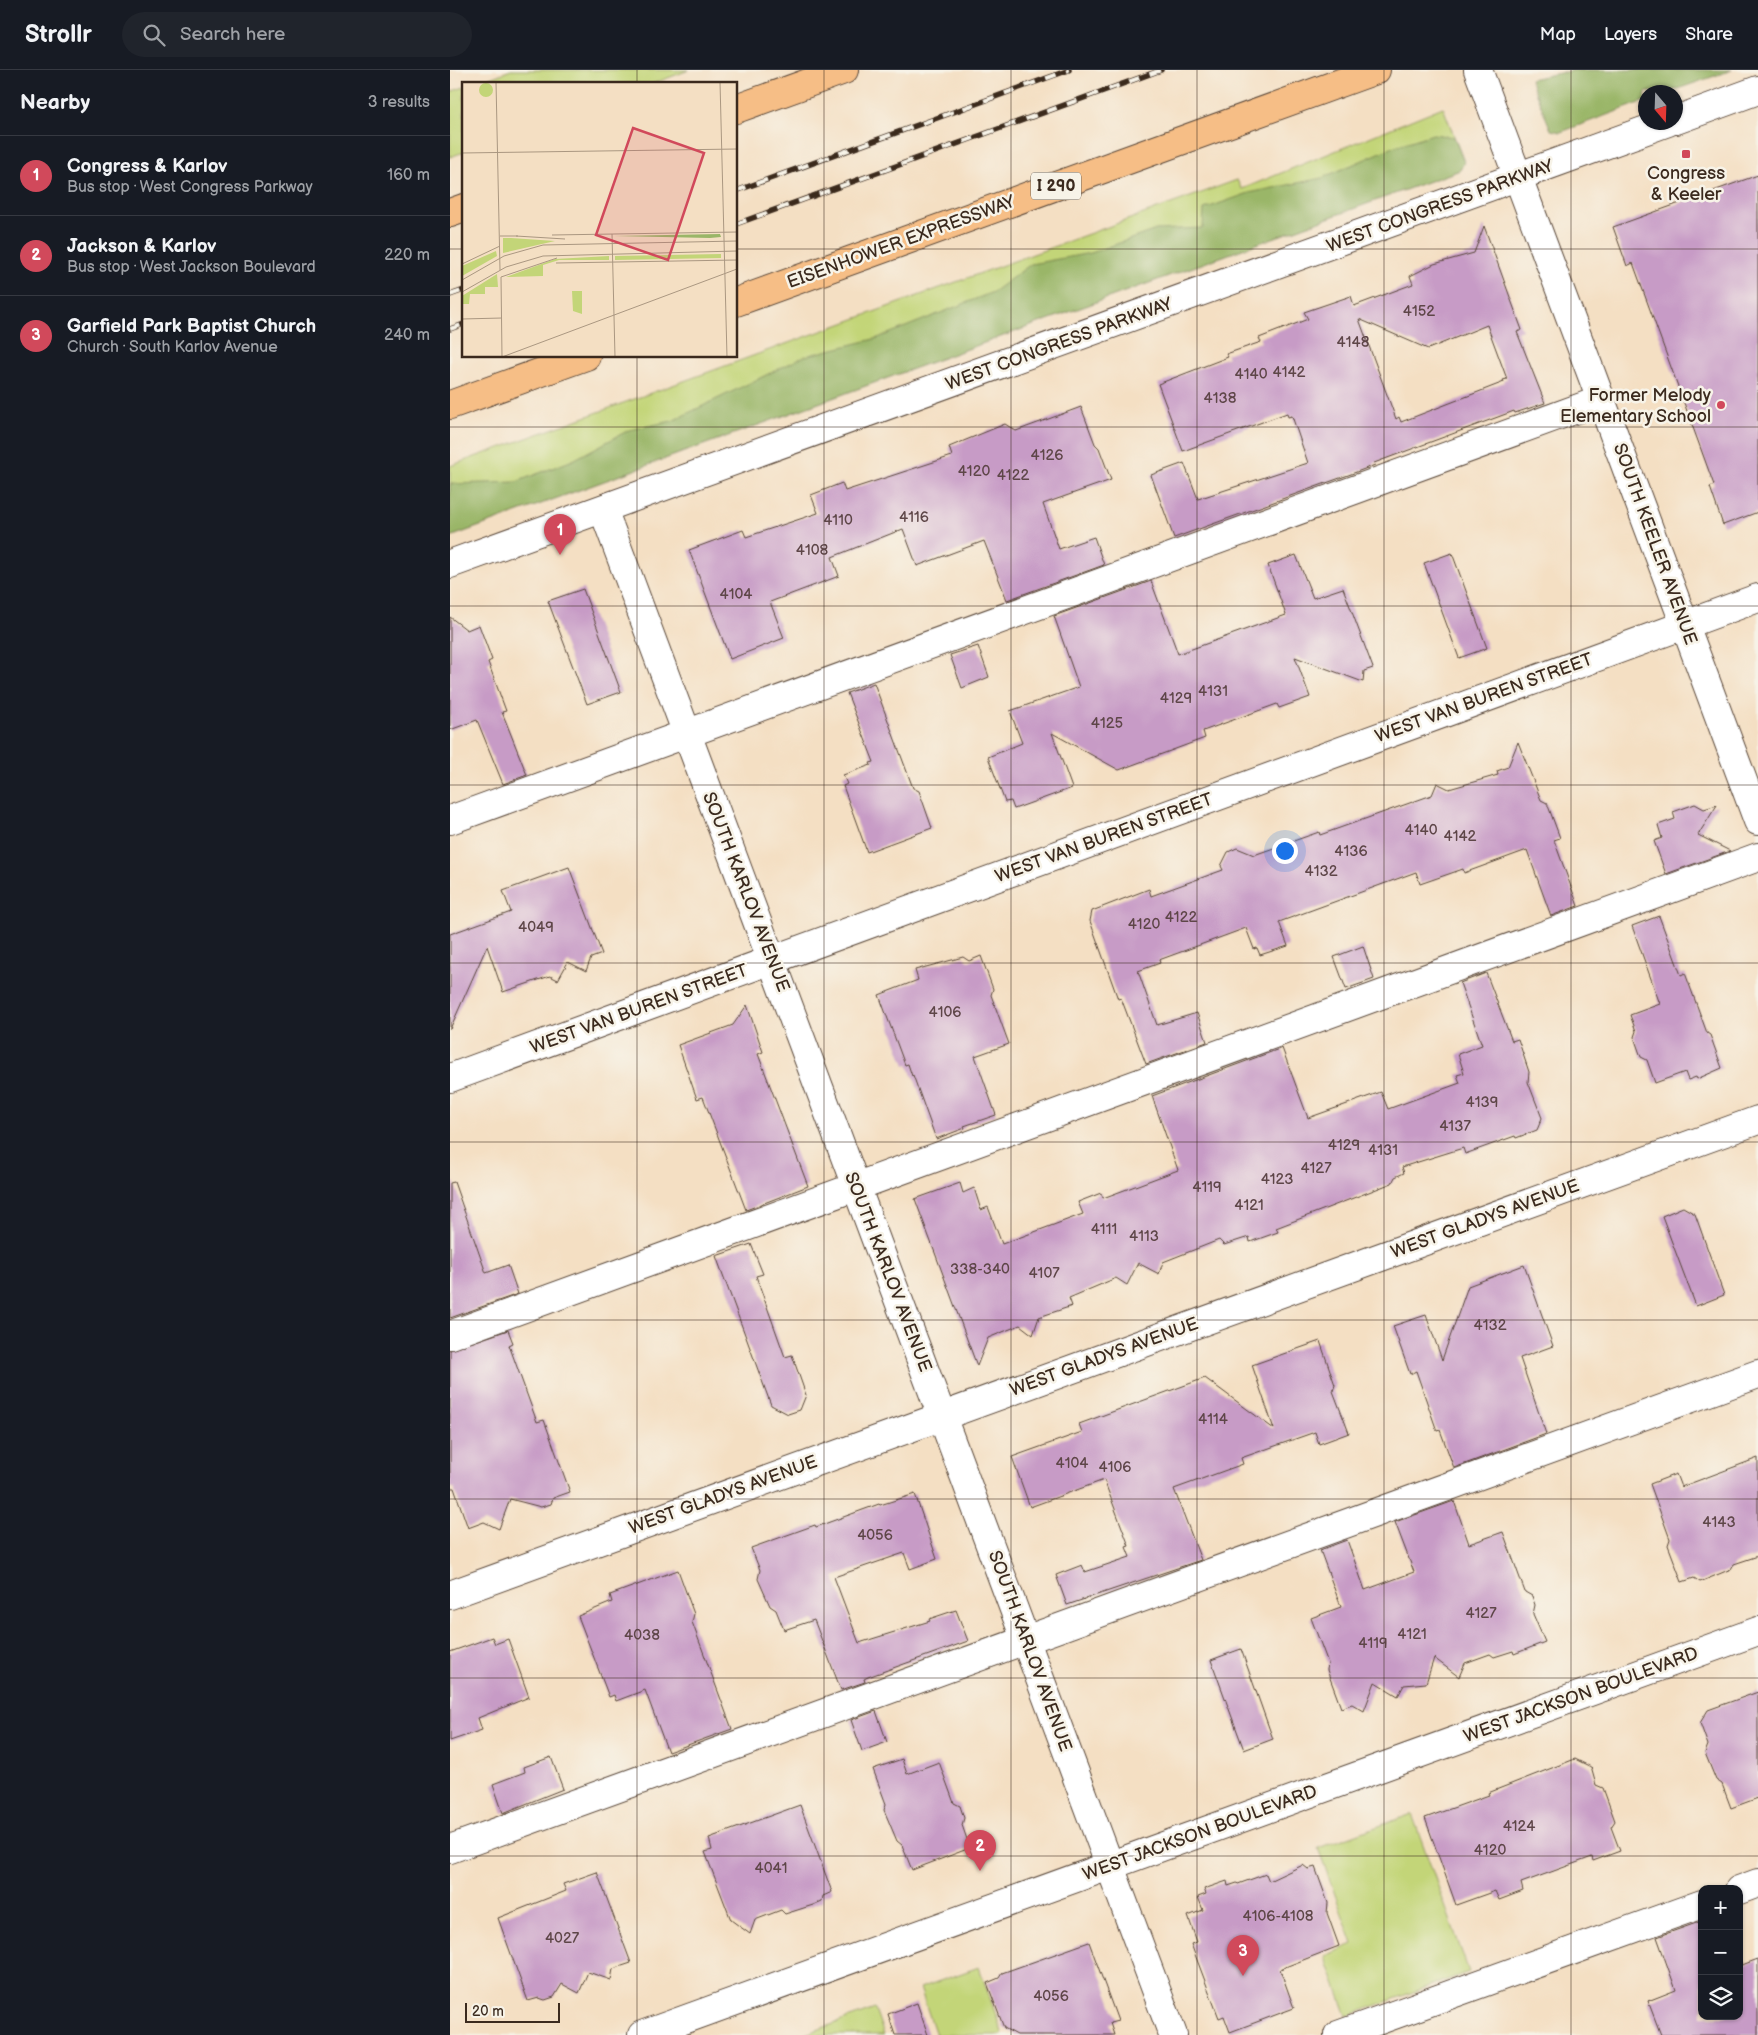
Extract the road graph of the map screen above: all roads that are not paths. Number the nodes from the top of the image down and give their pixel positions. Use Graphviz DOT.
graph roads {
  1 [pos="844,70"];
  2 [pos="1376,70"];
  3 [pos="1482,80"];
  4 [pos="1758,90"];
  5 [pos="738,108"];
  6 [pos="1683,117"];
  7 [pos="1647,130"];
  8 [pos="1518,178"];
  9 [pos="462,209"];
  10 [pos="450,213"];
  11 [pos="738,301"];
  12 [pos="581,358"];
  13 [pos="1601,400"];
  14 [pos="450,406"];
  15 [pos="603,509"];
  16 [pos="450,564"];
  17 [pos="1758,598"];
  18 [pos="1685,624"];
  19 [pos="687,734"];
  20 [pos="450,820"];
  21 [pos="1758,821"];
  22 [pos="1758,857"];
  23 [pos="772,960"];
  24 [pos="450,1078"];
  25 [pos="1758,1120"];
  26 [pos="856,1186"];
  27 [pos="450,1334"];
  28 [pos="1758,1374"];
  29 [pos="942,1416"];
  30 [pos="450,1595"];
  31 [pos="1758,1631"];
  32 [pos="1026,1640"];
  33 [pos="450,1849"];
  34 [pos="1110,1866"];
  35 [pos="1758,1883"];
  36 [pos="1743,1889"];
  37 [pos="1698,1905"];
  38 [pos="642,2035"];
  39 [pos="1173,2035"];
  40 [pos="1338,2035"];
  1 -- 5 [label="highway"];
  2 -- 11 [label="highway, EISENHOWER EXPRESSWAY / I 290"];
  3 -- 8 [label="street, SOUTH KEELER AVENUE"];
  4 -- 6 [label="street"];
  7 -- 8 [label="street, WEST CONGRESS PARKWAY"];
  8 -- 13 [label="street, SOUTH KEELER AVENUE"];
  8 -- 15 [label="street, WEST CONGRESS PARKWAY"];
  9 -- 10 [label="highway"];
  12 -- 14 [label="highway"];
  13 -- 18 [label="street, SOUTH KEELER AVENUE"];
  13 -- 19 [label="street"];
  15 -- 16 [label="street, WEST CONGRESS PARKWAY"];
  15 -- 19 [label="street, SOUTH KARLOV AVENUE"];
  17 -- 18 [label="street, WEST VAN BUREN STREET"];
  18 -- 21 [label="street, SOUTH KEELER AVENUE"];
  18 -- 23 [label="street, WEST VAN BUREN STREET"];
  19 -- 20 [label="street"];
  19 -- 23 [label="street, SOUTH KARLOV AVENUE"];
  22 -- 26 [label="street"];
  23 -- 24 [label="street, WEST VAN BUREN STREET"];
  23 -- 26 [label="street, SOUTH KARLOV AVENUE"];
  25 -- 29 [label="street, WEST GLADYS AVENUE"];
  26 -- 27 [label="street"];
  26 -- 29 [label="street, SOUTH KARLOV AVENUE"];
  28 -- 32 [label="street"];
  29 -- 30 [label="street, WEST GLADYS AVENUE"];
  29 -- 32 [label="street, SOUTH KARLOV AVENUE"];
  31 -- 34 [label="street, WEST JACKSON BOULEVARD"];
  32 -- 33 [label="street"];
  32 -- 34 [label="street, SOUTH KARLOV AVENUE"];
  34 -- 38 [label="street, WEST JACKSON BOULEVARD"];
  34 -- 39 [label="street, SOUTH KARLOV AVENUE"];
  35 -- 36 [label="street"];
  37 -- 40 [label="street"];
}
